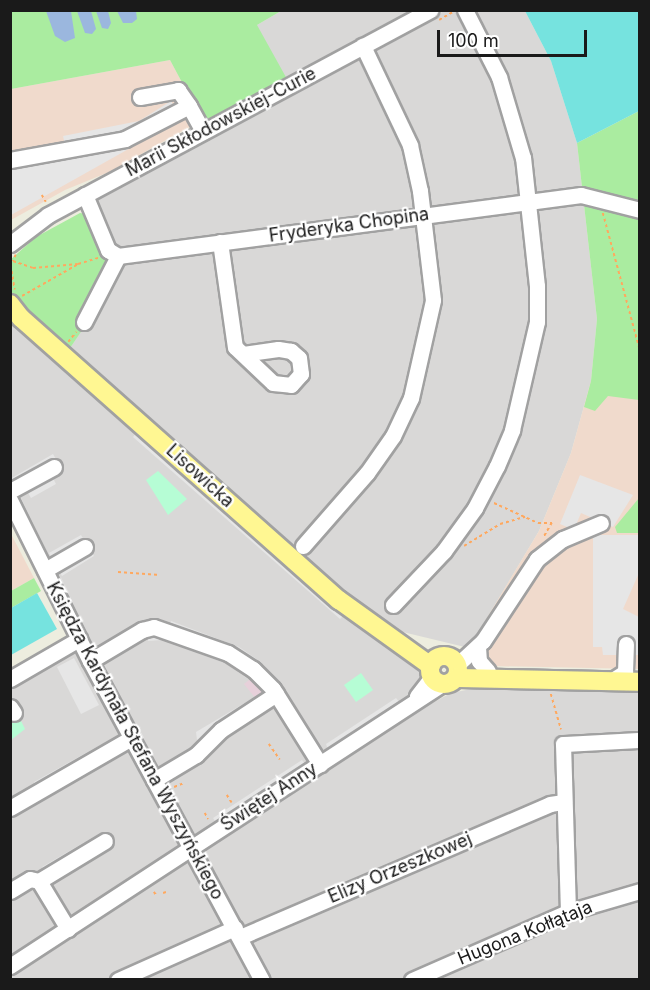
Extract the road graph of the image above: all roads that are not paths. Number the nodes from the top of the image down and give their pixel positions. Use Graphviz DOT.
graph roads {
  1 [pos="430,10"];
  2 [pos="465,10"];
  3 [pos="363,46"];
  4 [pos="140,97"];
  5 [pos="189,106"];
  6 [pos="203,131"];
  7 [pos="10,160"];
  8 [pos="85,195"];
  9 [pos="529,201"];
  10 [pos="639,210"];
  11 [pos="423,215"];
  12 [pos="220,242"];
  13 [pos="12,251"];
  14 [pos="114,255"];
  15 [pos="14,312"];
  16 [pos="84,322"];
  17 [pos="243,354"];
  18 [pos="54,467"];
  19 [pos="10,491"];
  20 [pos="10,500"];
  21 [pos="16,523"];
  22 [pos="601,523"];
  23 [pos="303,546"];
  24 [pos="85,547"];
  25 [pos="45,570"];
  26 [pos="393,605"];
  27 [pos="79,639"];
  28 [pos="626,644"];
  29 [pos="90,661"];
  30 [pos="451,665"];
  31 [pos="630,678"];
  32 [pos="10,679"];
  33 [pos="276,694"];
  34 [pos="131,738"];
  35 [pos="639,740"];
  36 [pos="320,764"];
  37 [pos="154,780"];
  38 [pos="562,802"];
  39 [pos="10,808"];
  40 [pos="105,841"];
  41 [pos="191,848"];
  42 [pos="39,881"];
  43 [pos="10,891"];
  44 [pos="639,891"];
  45 [pos="568,912"];
  46 [pos="68,929"];
  47 [pos="237,933"];
  48 [pos="10,966"];
  49 [pos="118,980"];
  50 [pos="262,980"];
  51 [pos="412,980"];
  1 -- 3 [label="street, Marii Skłodowskiej-Curie"];
  2 -- 9 [label="street"];
  3 -- 6 [label="street, Marii Skłodowskiej-Curie"];
  3 -- 11 [label="street"];
  4 -- 5 [label="street"];
  5 -- 6 [label="street"];
  5 -- 7 [label="street"];
  6 -- 8 [label="street, Marii Skłodowskiej-Curie"];
  8 -- 13 [label="street, Marii Skłodowskiej-Curie"];
  8 -- 14 [label="street"];
  9 -- 10 [label="street, Fryderyka Chopina"];
  9 -- 11 [label="street, Fryderyka Chopina"];
  9 -- 26 [label="street"];
  11 -- 12 [label="street, Fryderyka Chopina"];
  11 -- 23 [label="street"];
  12 -- 14 [label="street, Fryderyka Chopina"];
  12 -- 17 [label="street"];
  14 -- 16 [label="street"];
  15 -- 30 [label="main road, Lisowicka"];
  18 -- 19 [label="street"];
  20 -- 21 [label="street, Księdza Kardynała Stefana Wyszyńskiego"];
  21 -- 25 [label="street, Księdza Kardynała Stefana Wyszyńskiego"];
  22 -- 30 [label="street, Świętej Anny"];
  24 -- 25 [label="street"];
  25 -- 27 [label="street, Księdza Kardynała Stefana Wyszyńskiego"];
  27 -- 29 [label="street, Księdza Kardynała Stefana Wyszyńskiego"];
  27 -- 32 [label="street"];
  28 -- 31 [label="street"];
  29 -- 33 [label="street"];
  29 -- 34 [label="street, Księdza Kardynała Stefana Wyszyńskiego"];
  30 -- 31 [label="main road"];
  30 -- 31 [label="main road, Lisowicka"];
  30 -- 36 [label="street, Świętej Anny"];
  33 -- 36 [label="street"];
  33 -- 37 [label="street"];
  34 -- 37 [label="street, Księdza Kardynała Stefana Wyszyńskiego"];
  34 -- 39 [label="street"];
  35 -- 38 [label="street"];
  36 -- 41 [label="street, Świętej Anny"];
  37 -- 41 [label="street, Księdza Kardynała Stefana Wyszyńskiego"];
  38 -- 45 [label="street"];
  38 -- 47 [label="street, Elizy Orzeszkowej"];
  40 -- 42 [label="street"];
  41 -- 46 [label="street, Świętej Anny"];
  41 -- 47 [label="street, Księdza Kardynała Stefana Wyszyńskiego"];
  42 -- 43 [label="street"];
  42 -- 46 [label="street"];
  44 -- 45 [label="street, Hugona Kołłątaja"];
  45 -- 51 [label="street, Hugona Kołłątaja"];
  46 -- 48 [label="street, Świętej Anny"];
  47 -- 49 [label="street, Elizy Orzeszkowej"];
  47 -- 50 [label="street, Księdza Kardynała Stefana Wyszyńskiego"];
}
